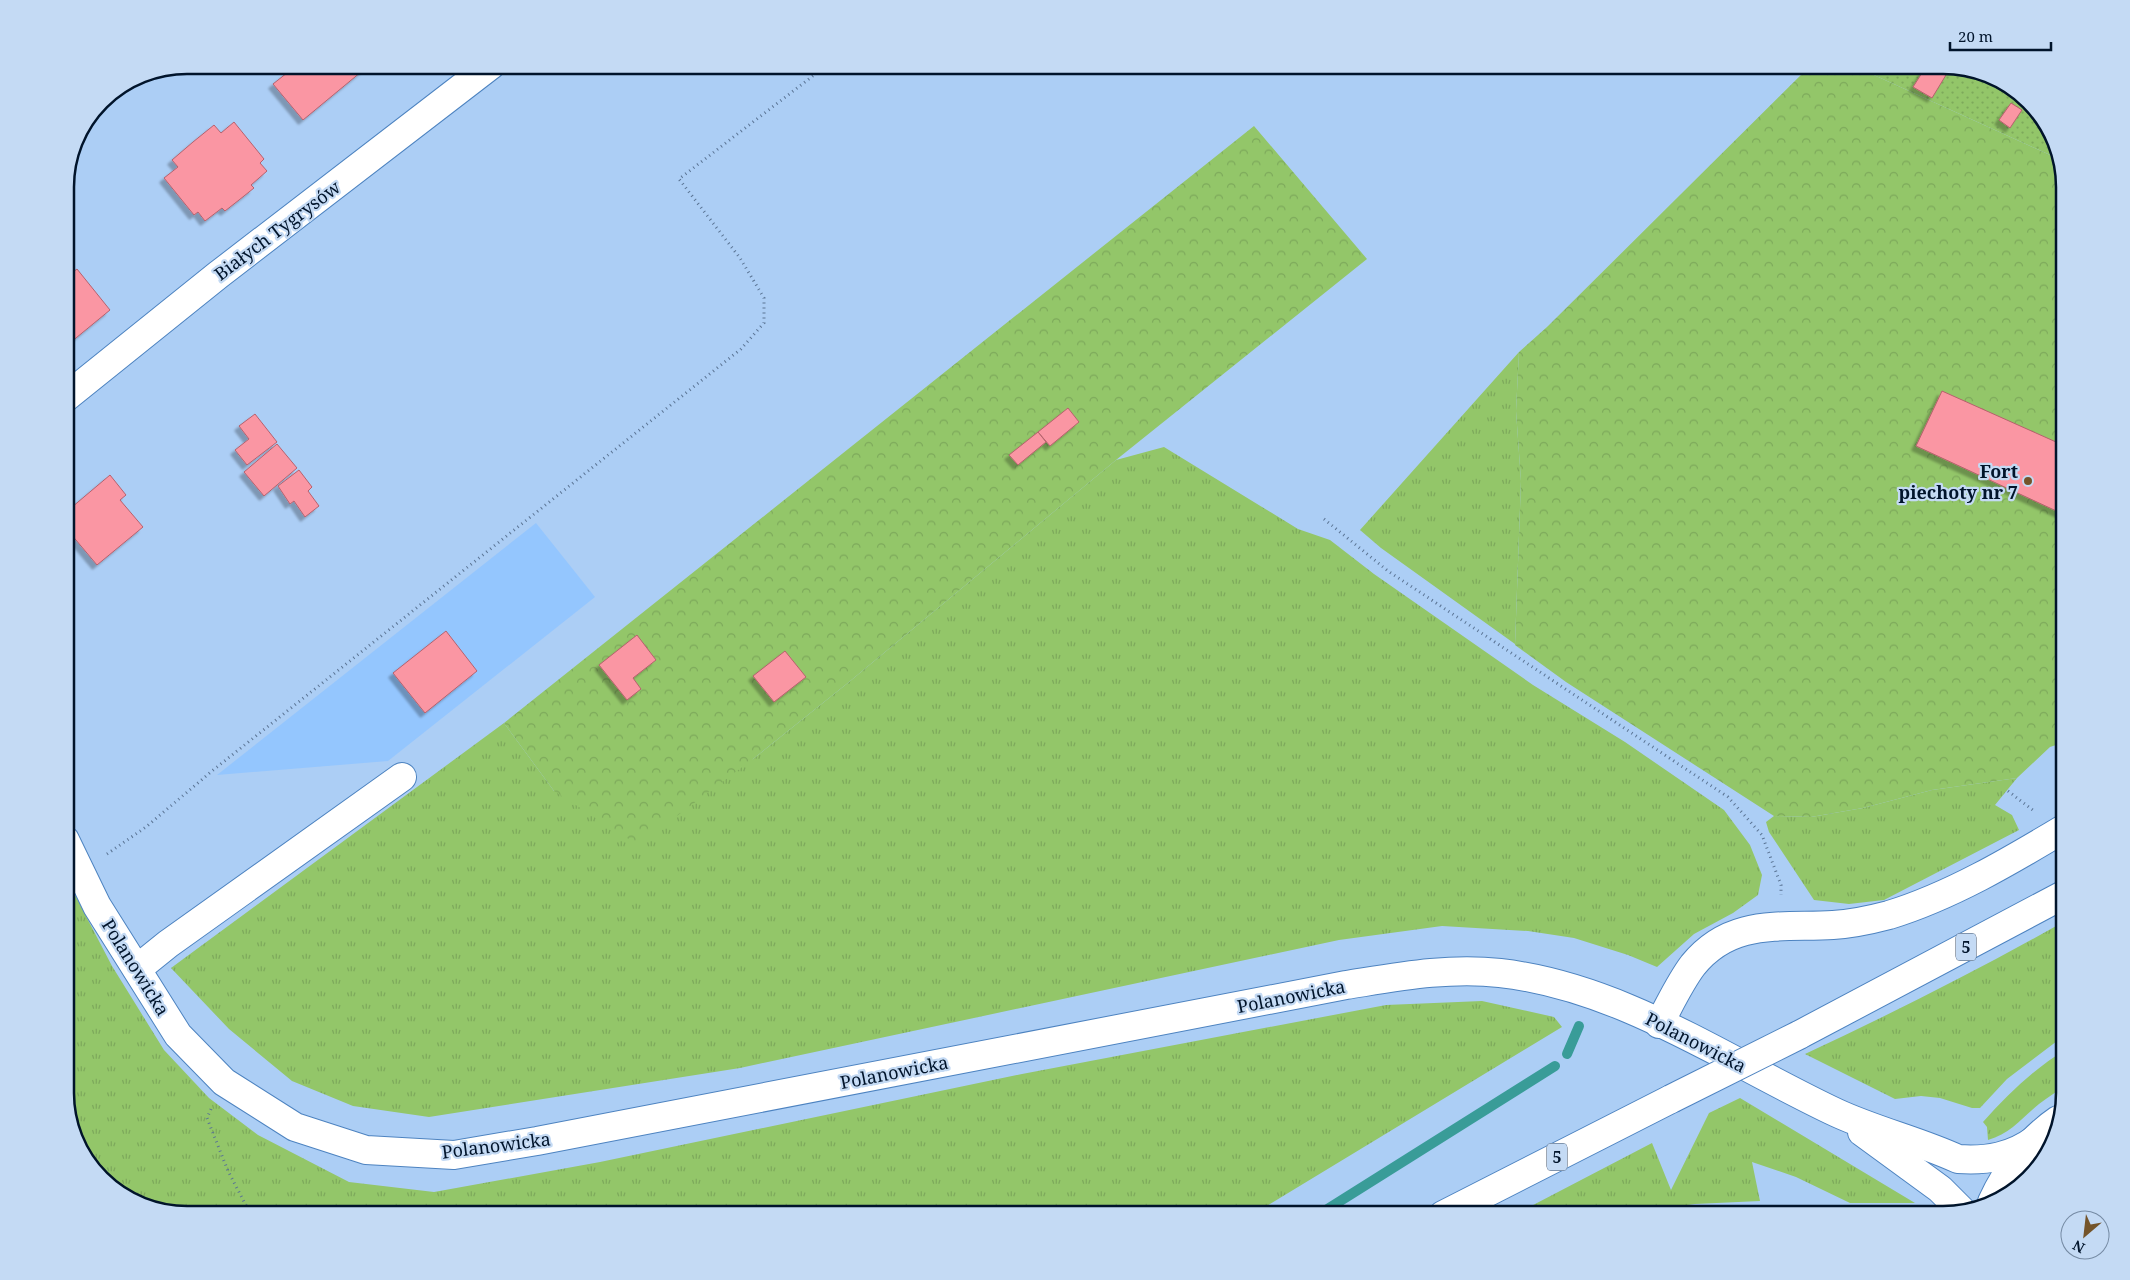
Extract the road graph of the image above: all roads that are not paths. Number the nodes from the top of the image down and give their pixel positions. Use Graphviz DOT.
graph roads {
  1 [pos="479,74"];
  2 [pos="74,391"];
  3 [pos="402,777"];
  4 [pos="2056,833"];
  5 [pos="74,858"];
  6 [pos="2056,899"];
  7 [pos="137,969"];
  8 [pos="1659,1024"];
  9 [pos="1839,1114"];
  10 [pos="2051,1126"];
  11 [pos="2036,1139"];
  12 [pos="1998,1192"];
  13 [pos="1956,1205"];
  14 [pos="1461,1206"];
  1 -- 2 [label="main road, Białych Tygrysów"];
  3 -- 7 [label="main road"];
  4 -- 8 [label="main road"];
  5 -- 7 [label="main road, Polanowicka"];
  6 -- 14 [label="main road, 5, bridge"];
  7 -- 8 [label="main road, Polanowicka"];
  8 -- 9 [label="main road, Polanowicka"];
  9 -- 11 [label="main road, Polanowicka"];
  9 -- 13 [label="main road, Polanowicka"];
  10 -- 11 [label="main road"];
  11 -- 12 [label="main road"];
}
